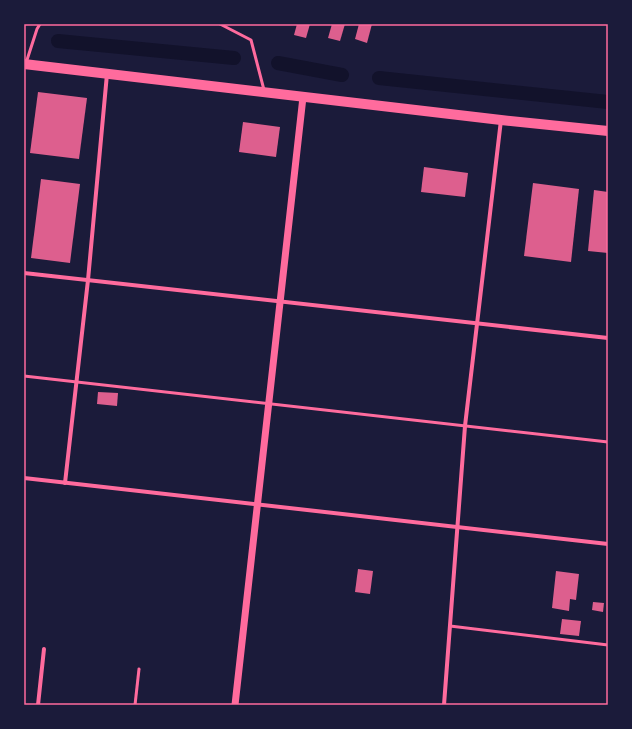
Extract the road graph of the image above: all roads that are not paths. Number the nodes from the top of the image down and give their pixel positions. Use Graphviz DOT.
graph roads {
  1 [pos="40,24"];
  2 [pos="220,24"];
  3 [pos="25,64"];
  4 [pos="107,74"];
  5 [pos="264,92"];
  6 [pos="303,97"];
  7 [pos="501,120"];
  8 [pos="608,130"];
  9 [pos="24,273"];
  10 [pos="88,280"];
  11 [pos="280,302"];
  12 [pos="477,323"];
  13 [pos="608,338"];
  14 [pos="24,376"];
  15 [pos="76,382"];
  16 [pos="269,404"];
  17 [pos="466,426"];
  18 [pos="608,442"];
  19 [pos="24,478"];
  20 [pos="65,483"];
  21 [pos="258,505"];
  22 [pos="458,527"];
  23 [pos="608,544"];
  24 [pos="450,626"];
  25 [pos="608,645"];
  26 [pos="44,648"];
  27 [pos="139,669"];
  28 [pos="38,705"];
  29 [pos="135,705"];
  30 [pos="235,705"];
  31 [pos="444,705"];
  1 -- 3 [label="lane"];
  2 -- 5 [label="lane"];
  3 -- 4 [label="main road"];
  4 -- 5 [label="main road"];
  4 -- 10 [label="street"];
  5 -- 6 [label="main road"];
  6 -- 7 [label="main road"];
  6 -- 11 [label="street"];
  7 -- 8 [label="main road"];
  7 -- 12 [label="street"];
  9 -- 10 [label="street"];
  10 -- 11 [label="street"];
  10 -- 15 [label="street"];
  11 -- 12 [label="street"];
  11 -- 16 [label="street"];
  12 -- 13 [label="street"];
  12 -- 17 [label="street"];
  14 -- 15 [label="lane"];
  15 -- 16 [label="lane"];
  15 -- 20 [label="street"];
  16 -- 17 [label="lane"];
  16 -- 21 [label="street"];
  17 -- 18 [label="lane"];
  17 -- 22 [label="street"];
  19 -- 20 [label="street"];
  20 -- 21 [label="street"];
  21 -- 22 [label="street"];
  21 -- 30 [label="street"];
  22 -- 23 [label="street"];
  22 -- 24 [label="street"];
  24 -- 25 [label="lane"];
  24 -- 31 [label="street"];
  26 -- 28 [label="street"];
  27 -- 29 [label="lane"];
}
